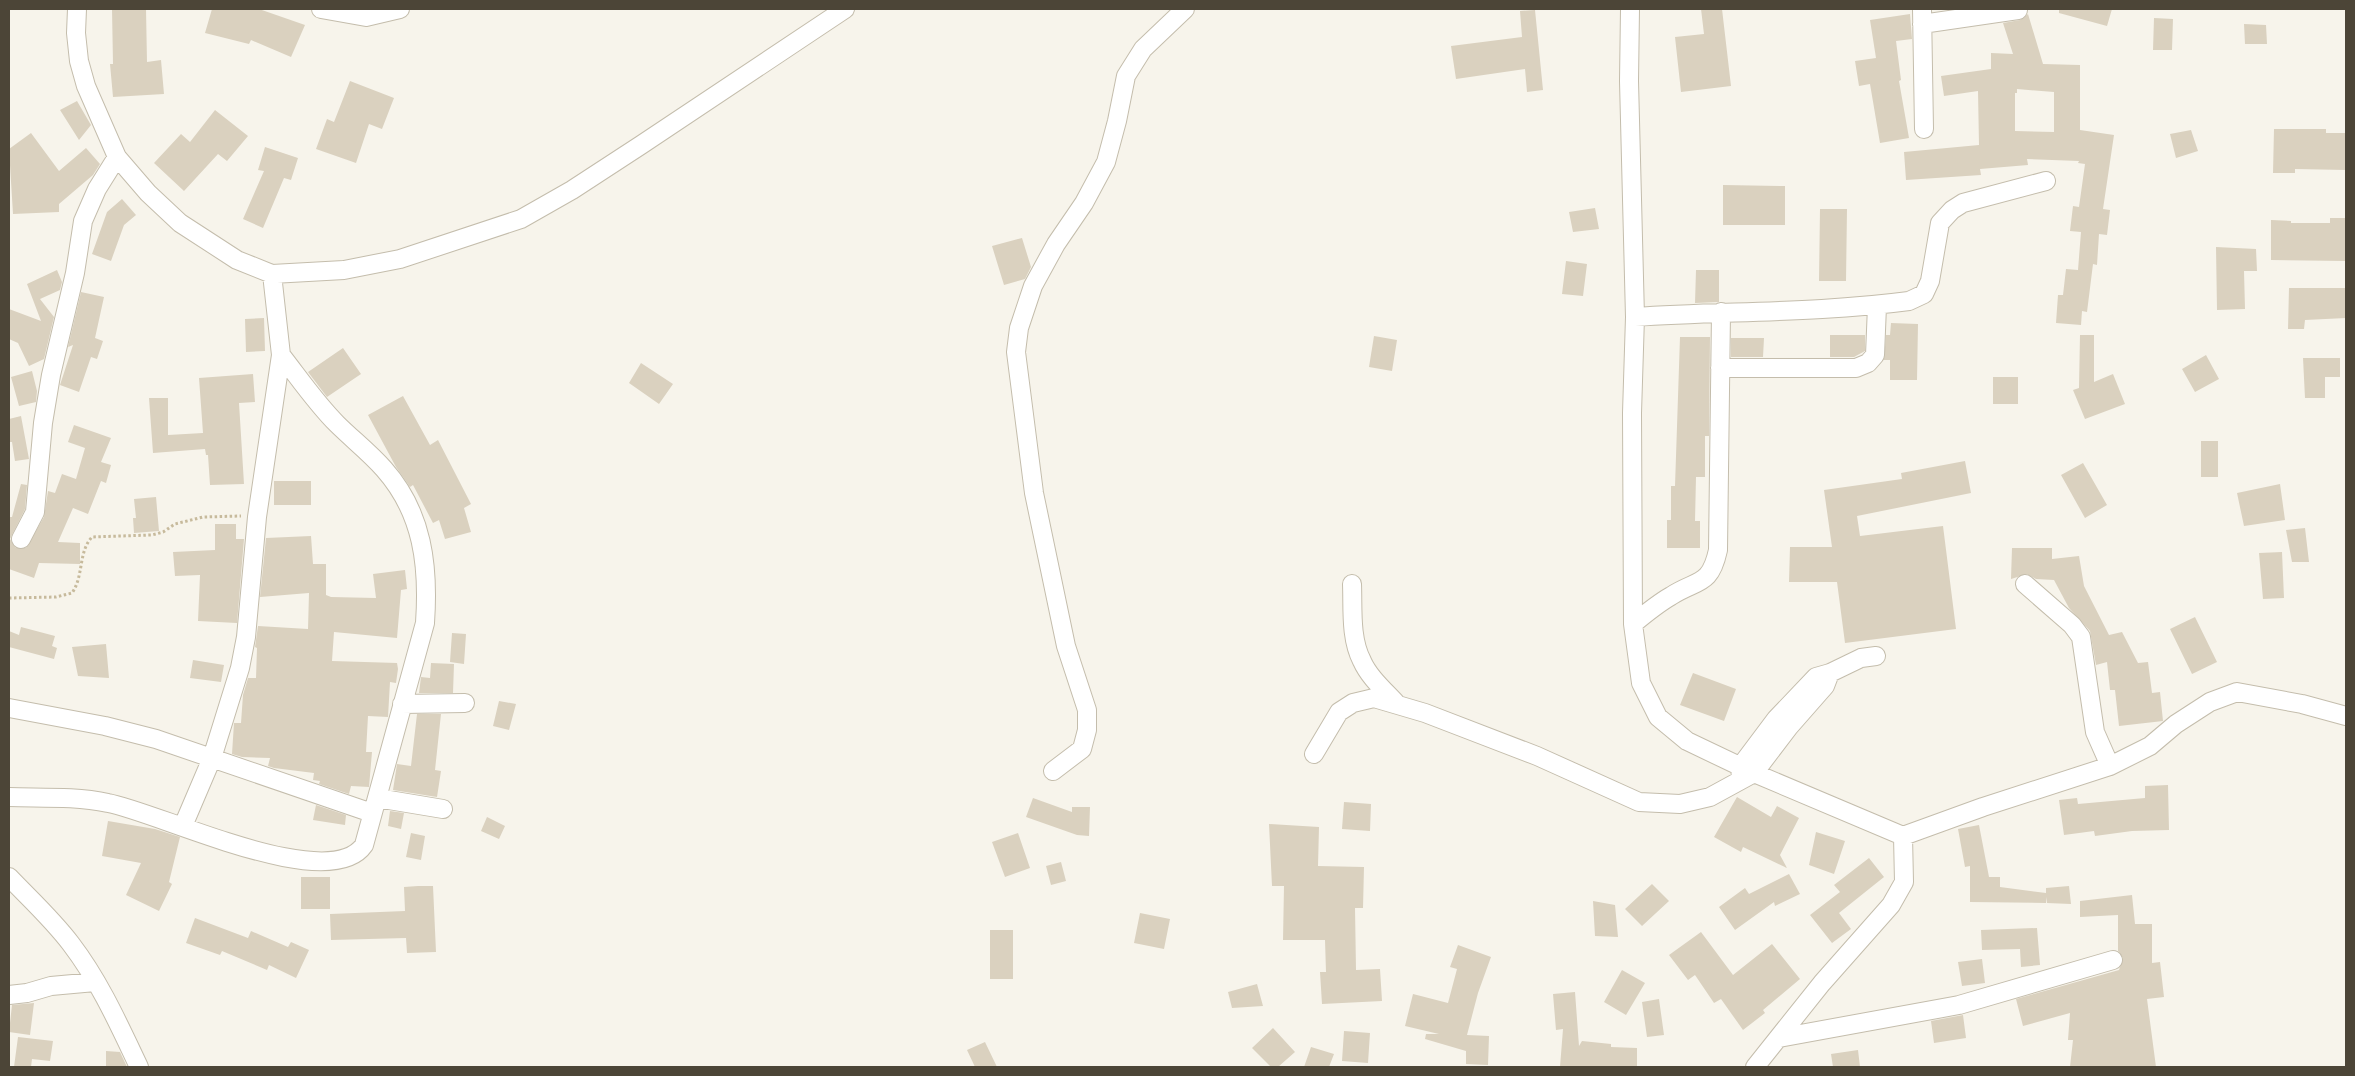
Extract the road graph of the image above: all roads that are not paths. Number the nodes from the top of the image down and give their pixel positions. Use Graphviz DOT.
graph roads {
  1 [pos="77,9"];
  2 [pos="321,9"];
  3 [pos="400,9"];
  4 [pos="845,9"];
  5 [pos="1185,9"];
  6 [pos="1630,9"];
  7 [pos="2018,10"];
  8 [pos="1922,16"];
  9 [pos="1924,129"];
  10 [pos="117,157"];
  11 [pos="2046,181"];
  12 [pos="272,274"];
  13 [pos="1877,306"];
  14 [pos="1721,312"];
  15 [pos="1635,317"];
  16 [pos="281,355"];
  17 [pos="1720,368"];
  18 [pos="21,539"];
  19 [pos="1352,584"];
  20 [pos="2025,584"];
  21 [pos="1633,624"];
  22 [pos="1876,656"];
  23 [pos="465,703"];
  24 [pos="1396,703"];
  25 [pos="402,704"];
  26 [pos="9,708"];
  27 [pos="2346,716"];
  28 [pos="1314,754"];
  29 [pos="212,758"];
  30 [pos="2110,766"];
  31 [pos="1053,772"];
  32 [pos="1745,773"];
  33 [pos="9,797"];
  34 [pos="375,806"];
  35 [pos="443,809"];
  36 [pos="184,826"];
  37 [pos="1903,836"];
  38 [pos="9,877"];
  39 [pos="2114,960"];
  40 [pos="95,982"];
  41 [pos="9,995"];
  42 [pos="1779,1038"];
  43 [pos="139,1067"];
  44 [pos="1755,1067"];
  1 -- 10 [label="street"];
  2 -- 3 [label="street"];
  4 -- 12 [label="street"];
  5 -- 31 [label="street"];
  6 -- 15 [label="street"];
  7 -- 8 [label="street"];
  8 -- 9 [label="street"];
  10 -- 12 [label="street"];
  10 -- 18 [label="street"];
  11 -- 13 [label="street"];
  12 -- 16 [label="street"];
  13 -- 14 [label="street"];
  13 -- 17 [label="street"];
  14 -- 15 [label="street"];
  14 -- 17 [label="street"];
  15 -- 21 [label="street"];
  16 -- 25 [label="street"];
  16 -- 29 [label="street"];
  17 -- 21 [label="street"];
  19 -- 24 [label="street"];
  20 -- 30 [label="street"];
  21 -- 32 [label="street"];
  22 -- 32 [label="street"];
  23 -- 25 [label="street"];
  24 -- 28 [label="street"];
  24 -- 32 [label="street"];
  25 -- 34 [label="street"];
  26 -- 29 [label="street"];
  27 -- 30 [label="street"];
  29 -- 34 [label="street"];
  29 -- 36 [label="street"];
  30 -- 37 [label="street"];
  32 -- 37 [label="street"];
  33 -- 36 [label="street"];
  34 -- 35 [label="street"];
  34 -- 36 [label="street"];
  37 -- 42 [label="street"];
  38 -- 40 [label="street"];
  39 -- 42 [label="street"];
  40 -- 41 [label="street"];
  40 -- 43 [label="street"];
  42 -- 44 [label="street"];
}
